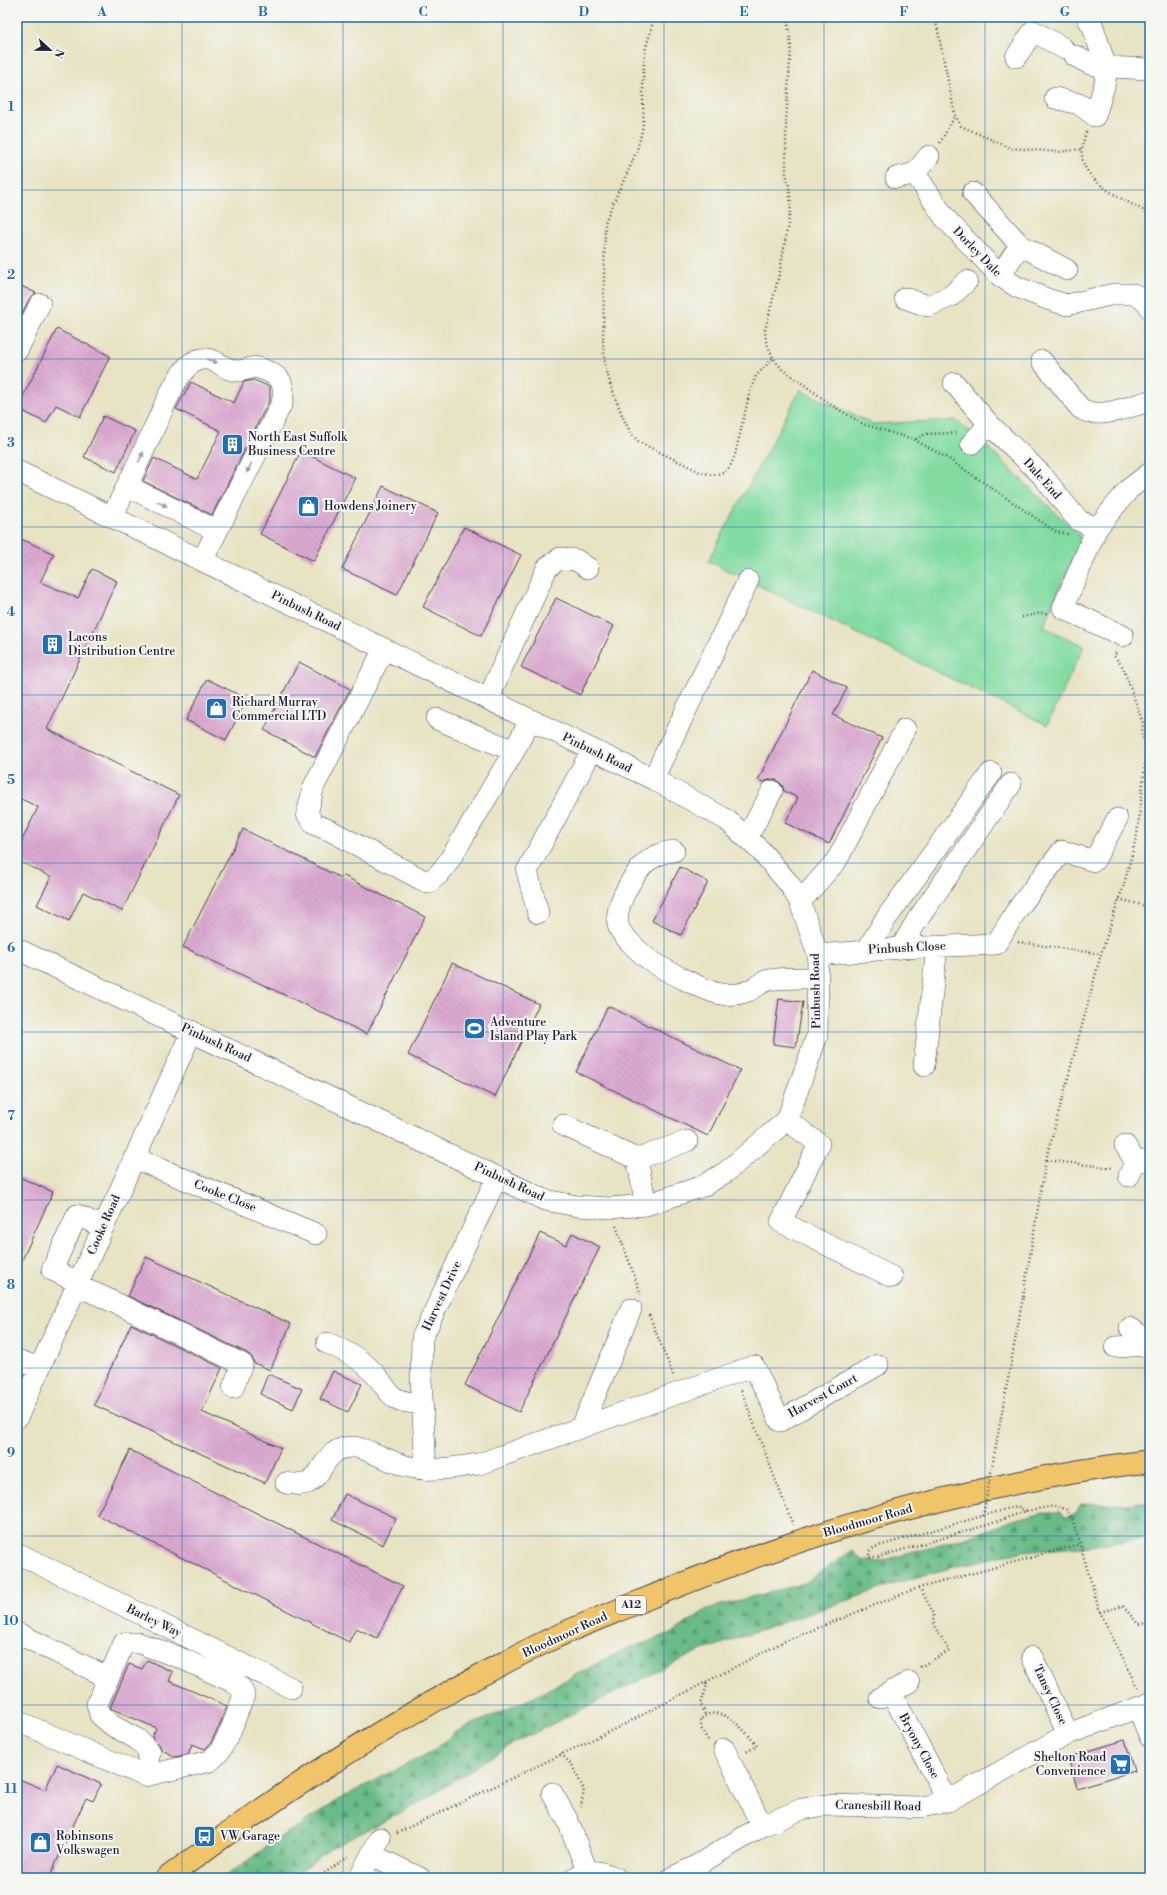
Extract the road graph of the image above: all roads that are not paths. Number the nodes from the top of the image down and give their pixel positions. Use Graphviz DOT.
graph roads {
  1 [pos="1087,17"];
  2 [pos="1016,57"];
  3 [pos="1106,67"];
  4 [pos="1150,69"];
  5 [pos="1055,98"];
  6 [pos="929,156"];
  7 [pos="973,193"];
  8 [pos="1020,245"];
  9 [pos="1067,270"];
  10 [pos="982,273"];
  11 [pos="905,298"];
  12 [pos="40,304"];
  13 [pos="1150,308"];
  14 [pos="17,350"];
  15 [pos="1042,361"];
  16 [pos="954,383"];
  17 [pos="1150,402"];
  18 [pos="17,471"];
  19 [pos="1150,473"];
  20 [pos="127,486"];
  21 [pos="112,517"];
  22 [pos="1088,524"];
  23 [pos="218,531"];
  24 [pos="202,561"];
  25 [pos="588,568"];
  26 [pos="748,581"];
  27 [pos="1123,636"];
  28 [pos="384,649"];
  29 [pos="488,700"];
  30 [pos="437,719"];
  31 [pos="530,720"];
  32 [pos="905,729"];
  33 [pos="592,750"];
  34 [pos="514,751"];
  35 [pos="991,773"];
  36 [pos="653,780"];
  37 [pos="1011,784"];
  38 [pos="772,791"];
  39 [pos="1117,820"];
  40 [pos="747,838"];
  41 [pos="674,851"];
  42 [pos="800,902"];
  43 [pos="538,913"];
  44 [pos="937,946"];
  45 [pos="901,948"];
  46 [pos="17,949"];
  47 [pos="867,950"];
  48 [pos="818,955"];
  49 [pos="818,978"];
  50 [pos="192,1031"];
  51 [pos="924,1066"];
  52 [pos="787,1120"];
  53 [pos="562,1125"];
  54 [pos="686,1141"];
  55 [pos="134,1158"];
  56 [pos="637,1159"];
  57 [pos="497,1177"];
  58 [pos="646,1205"];
  59 [pos="103,1227"];
  60 [pos="316,1234"];
  61 [pos="892,1278"];
  62 [pos="78,1284"];
  63 [pos="639,1309"];
  64 [pos="1130,1328"];
  65 [pos="327,1343"];
  66 [pos="1150,1344"];
  67 [pos="1115,1347"];
  68 [pos="17,1360"];
  69 [pos="878,1365"];
  70 [pos="40,1368"];
  71 [pos="233,1388"];
  72 [pos="422,1404"];
  73 [pos="17,1418"];
  74 [pos="582,1427"];
  75 [pos="1150,1461"];
  76 [pos="426,1470"];
  77 [pos="286,1483"];
  78 [pos="17,1553"];
  79 [pos="17,1634"];
  80 [pos="1032,1657"];
  81 [pos="109,1678"];
  82 [pos="909,1682"];
  83 [pos="291,1688"];
  84 [pos="1143,1701"];
  85 [pos="17,1721"];
  86 [pos="1068,1734"];
  87 [pos="1150,1737"];
  88 [pos="724,1749"];
  89 [pos="145,1776"];
  90 [pos="552,1793"];
  91 [pos="948,1801"];
  92 [pos="762,1826"];
  93 [pos="697,1873"];
  94 [pos="580,1874"];
  95 [pos="166,1878"];
  96 [pos="359,1878"];
  97 [pos="420,1878"];
  98 [pos="616,1878"];
  99 [pos="671,1878"];
  1 -- 3 [label="street"];
  2 -- 3 [label="street"];
  3 -- 4 [label="street"];
  3 -- 5 [label="street"];
  6 -- 10 [label="street, Dorley Dale"];
  7 -- 8 [label="street"];
  8 -- 9 [label="street"];
  8 -- 10 [label="street"];
  10 -- 11 [label="street"];
  10 -- 13 [label="street, Dorley Dale"];
  12 -- 14 [label="street"];
  15 -- 17 [label="street"];
  16 -- 22 [label="street, Dale End"];
  18 -- 21 [label="street, Pinbush Road"];
  19 -- 22 [label="street"];
  20 -- 21 [label="street"];
  20 -- 23 [label="street, one-way"];
  20 -- 23 [label="street, one-way"];
  21 -- 24 [label="street, Pinbush Road"];
  22 -- 27 [label="street"];
  23 -- 24 [label="street"];
  24 -- 28 [label="street, Pinbush Road"];
  25 -- 29 [label="street"];
  26 -- 36 [label="street"];
  28 -- 29 [label="street, Pinbush Road"];
  28 -- 34 [label="street"];
  29 -- 31 [label="street, Pinbush Road"];
  30 -- 34 [label="street"];
  31 -- 33 [label="street, Pinbush Road"];
  31 -- 34 [label="street"];
  32 -- 42 [label="street"];
  33 -- 36 [label="street, Pinbush Road"];
  33 -- 43 [label="street"];
  35 -- 47 [label="street"];
  36 -- 40 [label="street, Pinbush Road"];
  37 -- 45 [label="street"];
  38 -- 40 [label="street"];
  39 -- 44 [label="street, Pinbush Close"];
  40 -- 42 [label="street, Pinbush Road"];
  41 -- 49 [label="street"];
  42 -- 48 [label="street, Pinbush Road"];
  44 -- 45 [label="street, Pinbush Close"];
  44 -- 51 [label="street"];
  45 -- 47 [label="street, Pinbush Close"];
  46 -- 50 [label="street, Pinbush Road"];
  47 -- 48 [label="street, Pinbush Close"];
  48 -- 49 [label="street, Pinbush Road"];
  49 -- 52 [label="street, Pinbush Road"];
  50 -- 55 [label="street, Cooke Road"];
  50 -- 57 [label="street, Pinbush Road"];
  52 -- 58 [label="street, Pinbush Road"];
  52 -- 61 [label="street"];
  53 -- 56 [label="street"];
  54 -- 56 [label="street"];
  55 -- 59 [label="street, Cooke Road"];
  55 -- 60 [label="street, Cooke Close"];
  56 -- 58 [label="street"];
  57 -- 58 [label="street, Pinbush Road"];
  57 -- 72 [label="street, Harvest Drive"];
  59 -- 62 [label="street, Cooke Road"];
  59 -- 62 [label="street"];
  62 -- 70 [label="street, Cooke Road"];
  62 -- 71 [label="street"];
  63 -- 74 [label="street"];
  64 -- 66 [label="street"];
  65 -- 72 [label="street"];
  66 -- 67 [label="street"];
  68 -- 70 [label="street"];
  69 -- 74 [label="street, Harvest Court"];
  70 -- 73 [label="street, Cooke Road"];
  72 -- 76 [label="street, Harvest Drive"];
  74 -- 76 [label="street"];
  75 -- 95 [label="highway, Bloodmoor Road / A12"];
  76 -- 77 [label="street"];
  78 -- 83 [label="street, Barley Way"];
  79 -- 81 [label="street"];
  80 -- 86 [label="street, Tansy Close"];
  81 -- 89 [label="street"];
  81 -- 89 [label="street"];
  82 -- 91 [label="street, Bryony Close"];
  84 -- 86 [label="street, Cranesbill Road"];
  84 -- 87 [label="street"];
  85 -- 89 [label="street"];
  86 -- 91 [label="street, Cranesbill Road"];
  88 -- 92 [label="street"];
  90 -- 94 [label="street"];
  91 -- 92 [label="street, Cranesbill Road"];
  92 -- 93 [label="street, Cranesbill Road"];
  93 -- 99 [label="street, Cranesbill Road"];
  94 -- 98 [label="street"];
  96 -- 97 [label="street"];
}
